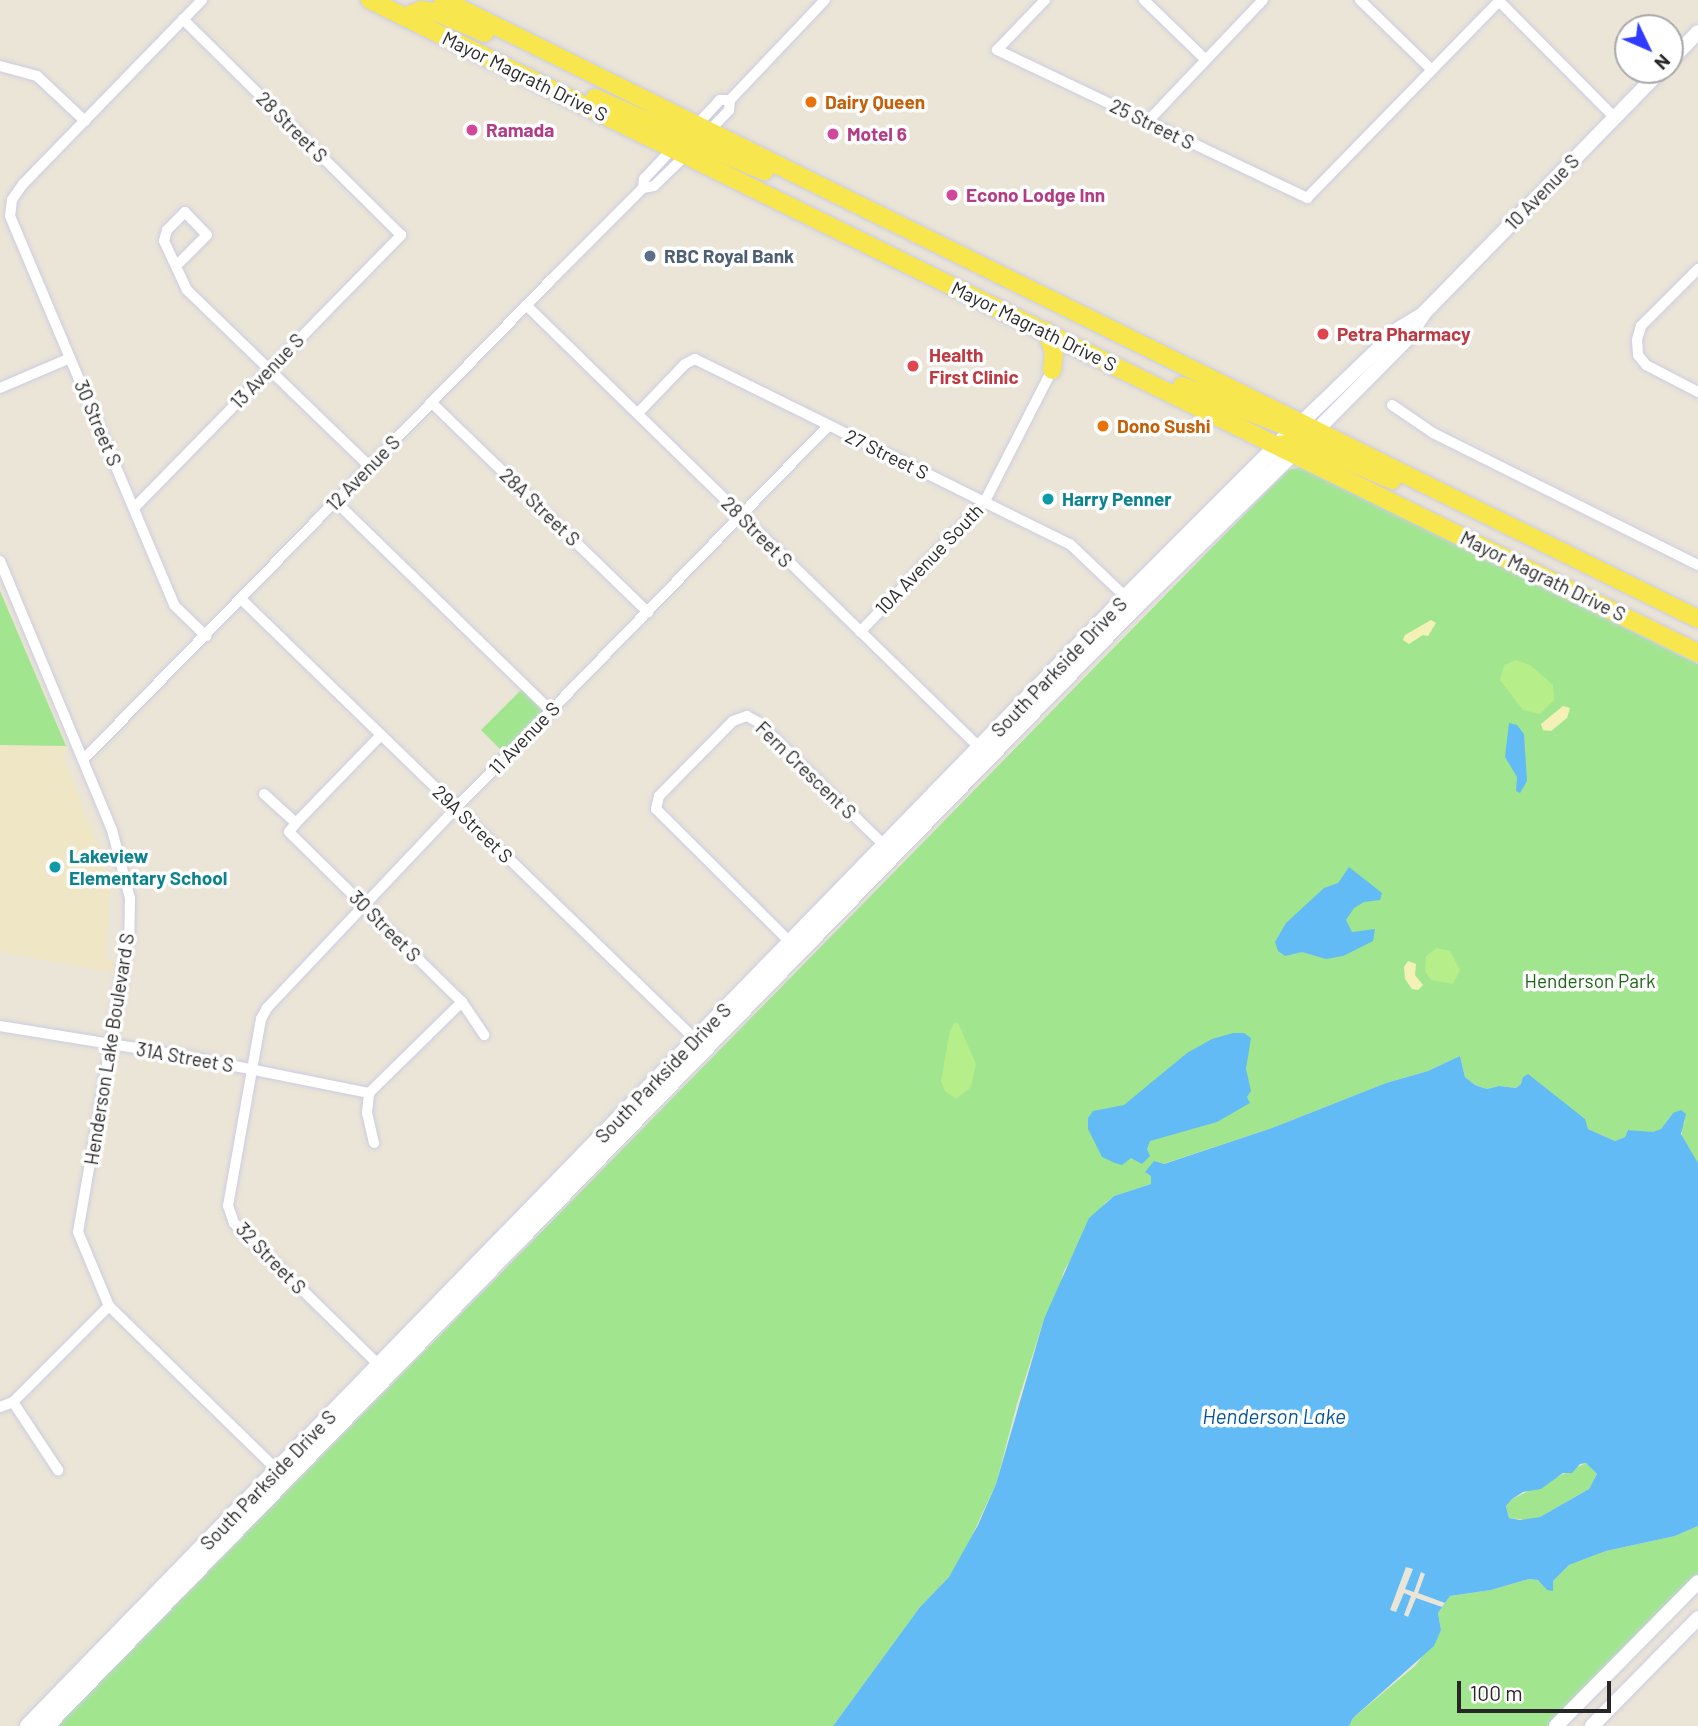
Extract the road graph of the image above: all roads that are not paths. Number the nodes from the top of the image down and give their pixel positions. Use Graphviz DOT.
graph roads {
  1 [pos="202,0"];
  2 [pos="370,0"];
  3 [pos="415,0"];
  4 [pos="443,0"];
  5 [pos="825,0"];
  6 [pos="1045,0"];
  7 [pos="1144,0"];
  8 [pos="1263,0"];
  9 [pos="1360,0"];
  10 [pos="1500,1"];
  11 [pos="404,18"];
  12 [pos="183,19"];
  13 [pos="1698,32"];
  14 [pos="1684,46"];
  15 [pos="557,57"];
  16 [pos="1206,60"];
  17 [pos="0,66"];
  18 [pos="1432,70"];
  19 [pos="1647,84"];
  20 [pos="1614,117"];
  21 [pos="85,121"];
  22 [pos="1147,121"];
  23 [pos="690,140"];
  24 [pos="401,234"];
  25 [pos="177,265"];
  26 [pos="1698,269"];
  27 [pos="526,305"];
  28 [pos="1046,331"];
  29 [pos="1082,350"];
  30 [pos="70,358"];
  31 [pos="269,370"];
  32 [pos="1052,370"];
  33 [pos="0,388"];
  34 [pos="1698,392"];
  35 [pos="432,403"];
  36 [pos="1392,405"];
  37 [pos="638,413"];
  38 [pos="828,426"];
  39 [pos="1298,437"];
  40 [pos="370,467"];
  41 [pos="985,501"];
  42 [pos="336,502"];
  43 [pos="134,508"];
  44 [pos="741,515"];
  45 [pos="0,561"];
  46 [pos="1698,565"];
  47 [pos="241,599"];
  48 [pos="1130,602"];
  49 [pos="648,612"];
  50 [pos="1698,619"];
  51 [pos="860,632"];
  52 [pos="206,636"];
  53 [pos="1698,653"];
  54 [pos="551,711"];
  55 [pos="381,735"];
  56 [pos="985,752"];
  57 [pos="84,759"];
  58 [pos="264,794"];
  59 [pos="456,808"];
  60 [pos="296,823"];
  61 [pos="889,850"];
  62 [pos="364,905"];
  63 [pos="795,947"];
  64 [pos="462,1002"];
  65 [pos="0,1026"];
  66 [pos="484,1035"];
  67 [pos="109,1043"];
  68 [pos="700,1044"];
  69 [pos="253,1069"];
  70 [pos="369,1093"];
  71 [pos="374,1143"];
  72 [pos="109,1306"];
  73 [pos="384,1370"];
  74 [pos="13,1402"];
  75 [pos="0,1407"];
  76 [pos="58,1470"];
  77 [pos="282,1475"];
  78 [pos="1698,1582"];
  79 [pos="1698,1618"];
  80 [pos="28,1726"];
  81 [pos="46,1726"];
  82 [pos="1556,1726"];
  83 [pos="1592,1726"];
  1 -- 12 [label="street"];
  2 -- 11 [label="main road, Mayor Magrath Drive S"];
  3 -- 11 [label="street"];
  4 -- 15 [label="main road, Mayor Magrath Drive S"];
  5 -- 23 [label="street, 12 Avenue S"];
  6 -- 22 [label="street, 25 Street S"];
  7 -- 16 [label="street"];
  8 -- 16 [label="street"];
  9 -- 18 [label="street"];
  10 -- 18 [label="street"];
  10 -- 20 [label="street"];
  11 -- 15 [label="main road"];
  11 -- 23 [label="main road, Mayor Magrath Drive S"];
  12 -- 21 [label="street"];
  12 -- 24 [label="street, 28 Street S"];
  13 -- 14 [label="street"];
  15 -- 23 [label="main road, Mayor Magrath Drive S"];
  16 -- 22 [label="street"];
  17 -- 21 [label="street"];
  18 -- 22 [label="street, 25 Street S"];
  19 -- 20 [label="street, 10 Avenue S"];
  20 -- 39 [label="street, 10 Avenue S"];
  21 -- 30 [label="street, 30 Street S"];
  23 -- 27 [label="street, 12 Avenue S"];
  23 -- 28 [label="main road, Mayor Magrath Drive S"];
  23 -- 39 [label="main road, Mayor Magrath Drive S"];
  24 -- 31 [label="street, 13 Avenue S"];
  25 -- 25 [label="street"];
  25 -- 31 [label="street"];
  26 -- 34 [label="street"];
  27 -- 35 [label="street, 12 Avenue S"];
  27 -- 37 [label="street, 28 Street S"];
  28 -- 29 [label="main road, Mayor Magrath Drive S"];
  28 -- 32 [label="main road"];
  29 -- 32 [label="main road"];
  29 -- 39 [label="main road, Mayor Magrath Drive S"];
  30 -- 33 [label="street"];
  30 -- 43 [label="street, 30 Street S"];
  31 -- 40 [label="street"];
  31 -- 43 [label="street, 13 Avenue S"];
  32 -- 41 [label="street, 10A Avenue South"];
  35 -- 40 [label="street, 12 Avenue S"];
  35 -- 49 [label="street, 28A Street S"];
  36 -- 46 [label="street"];
  37 -- 38 [label="street, 27 Street S"];
  37 -- 44 [label="street, 28 Street S"];
  38 -- 41 [label="street, 27 Street S"];
  38 -- 44 [label="street, 11 Avenue S"];
  39 -- 48 [label="main road, South Parkside Drive S"];
  39 -- 50 [label="main road, Mayor Magrath Drive S"];
  39 -- 53 [label="main road, Mayor Magrath Drive S"];
  40 -- 42 [label="street, 12 Avenue S"];
  41 -- 48 [label="street, 27 Street S"];
  41 -- 51 [label="street, 10A Avenue South"];
  42 -- 47 [label="street, 12 Avenue S"];
  42 -- 54 [label="street"];
  43 -- 52 [label="street, 30 Street S"];
  44 -- 49 [label="street, 11 Avenue S"];
  44 -- 51 [label="street, 28 Street S"];
  45 -- 57 [label="street, Henderson Lake Boulevard S"];
  47 -- 52 [label="street, 12 Avenue S"];
  47 -- 55 [label="street, 29A Street S"];
  48 -- 56 [label="main road, South Parkside Drive S"];
  49 -- 54 [label="street, 11 Avenue S"];
  51 -- 56 [label="street, 28 Street S"];
  52 -- 57 [label="street, 12 Avenue S"];
  54 -- 59 [label="street, 11 Avenue S"];
  55 -- 59 [label="street, 29A Street S"];
  55 -- 60 [label="street"];
  56 -- 61 [label="main road, South Parkside Drive S"];
  57 -- 67 [label="street, Henderson Lake Boulevard S"];
  58 -- 60 [label="street, 30 Street S"];
  59 -- 62 [label="street, 11 Avenue S"];
  59 -- 68 [label="street, 29A Street S"];
  60 -- 62 [label="street, 30 Street S"];
  61 -- 63 [label="main road, South Parkside Drive S"];
  61 -- 63 [label="street, Fern Crescent S"];
  62 -- 64 [label="street, 30 Street S"];
  62 -- 69 [label="street, 11 Avenue S"];
  63 -- 68 [label="main road, South Parkside Drive S"];
  64 -- 66 [label="street, 30 Street S"];
  64 -- 70 [label="street"];
  65 -- 67 [label="street, 31A Street S"];
  67 -- 69 [label="street, 31A Street S"];
  67 -- 72 [label="street, Henderson Lake Boulevard S"];
  68 -- 73 [label="main road, South Parkside Drive S"];
  69 -- 70 [label="street, 31A Street S"];
  69 -- 73 [label="street, 32 Street S"];
  70 -- 71 [label="street"];
  72 -- 74 [label="street"];
  72 -- 77 [label="street, Henderson Lake Boulevard S"];
  73 -- 77 [label="main road, South Parkside Drive S"];
  74 -- 75 [label="street"];
  74 -- 76 [label="street"];
  77 -- 80 [label="main road, South Parkside Drive S"];
  77 -- 81 [label="main road, South Parkside Drive S"];
  78 -- 82 [label="street"];
  79 -- 83 [label="street"];
}
